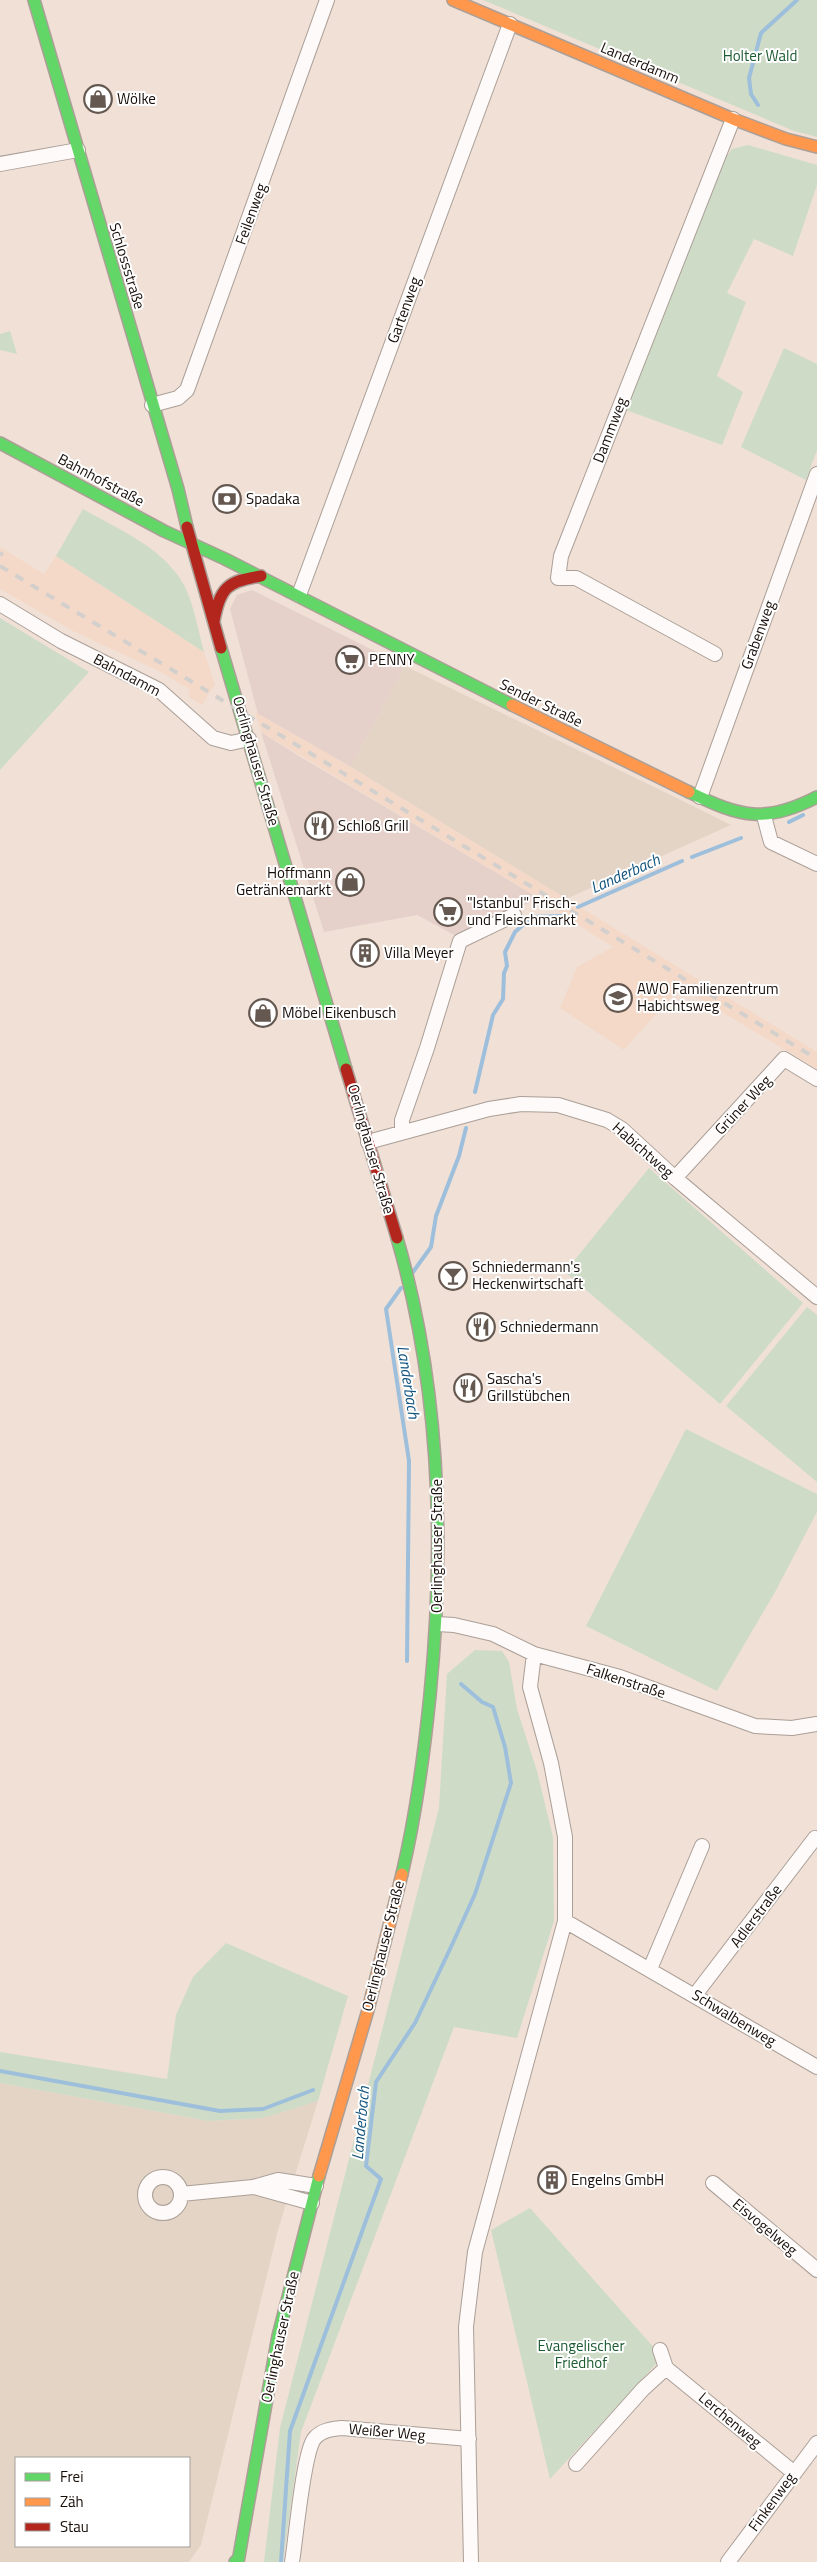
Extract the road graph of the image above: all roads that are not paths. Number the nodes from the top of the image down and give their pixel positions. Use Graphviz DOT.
graph roads {
  1 [pos="34,0"];
  2 [pos="327,0"];
  3 [pos="453,0"];
  4 [pos="510,24"];
  5 [pos="733,119"];
  6 [pos="817,147"];
  7 [pos="78,150"];
  8 [pos="0,164"];
  9 [pos="152,405"];
  10 [pos="0,443"];
  11 [pos="817,474"];
  12 [pos="190,542"];
  13 [pos="261,576"];
  14 [pos="299,595"];
  15 [pos="0,604"];
  16 [pos="214,623"];
  17 [pos="715,654"];
  18 [pos="250,739"];
  19 [pos="817,797"];
  20 [pos="700,798"];
  21 [pos="764,816"];
  22 [pos="817,864"];
  23 [pos="514,915"];
  24 [pos="817,1079"];
  25 [pos="402,1132"];
  26 [pos="368,1142"];
  27 [pos="675,1178"];
  28 [pos="817,1297"];
  29 [pos="437,1624"];
  30 [pos="534,1654"];
  31 [pos="817,1724"];
  32 [pos="817,1839"];
  33 [pos="702,1846"];
  34 [pos="564,1921"];
  35 [pos="650,1969"];
  36 [pos="695,1995"];
  37 [pos="817,2067"];
  38 [pos="713,2183"];
  39 [pos="316,2186"];
  40 [pos="253,2187"];
  41 [pos="181,2194"];
  42 [pos="312,2203"];
  43 [pos="817,2270"];
  44 [pos="660,2350"];
  45 [pos="666,2368"];
  46 [pos="469,2439"];
  47 [pos="817,2443"];
  48 [pos="576,2464"];
  49 [pos="793,2472"];
  50 [pos="237,2561"];
  51 [pos="292,2562"];
  52 [pos="471,2562"];
  53 [pos="728,2562"];
  1 -- 7 [label="main road, Schlossstraße"];
  2 -- 9 [label="street, Feilenweg"];
  3 -- 4 [label="main road, Landerdamm"];
  4 -- 5 [label="main road, Landerdamm"];
  4 -- 14 [label="street, Gartenweg"];
  5 -- 6 [label="main road, Landerdamm"];
  5 -- 17 [label="street, Dammweg"];
  7 -- 8 [label="street"];
  7 -- 9 [label="main road, Schlossstraße"];
  9 -- 12 [label="main road, Schlossstraße"];
  10 -- 12 [label="main road, Bahnhofstraße"];
  11 -- 20 [label="street, Grabenweg"];
  12 -- 13 [label="main road, Sender Straße"];
  12 -- 16 [label="main road, Oerlinghauser Straße"];
  13 -- 14 [label="main road, Sender Straße"];
  13 -- 16 [label="main road"];
  14 -- 20 [label="main road, Sender Straße"];
  15 -- 18 [label="street, Bahndamm"];
  16 -- 18 [label="main road, Oerlinghauser Straße"];
  18 -- 26 [label="main road, Oerlinghauser Straße"];
  19 -- 21 [label="main road, Sender Straße"];
  20 -- 21 [label="main road, Sender Straße"];
  21 -- 22 [label="street"];
  23 -- 25 [label="street"];
  24 -- 27 [label="street, Grüner Weg"];
  25 -- 26 [label="street, Habichtweg"];
  25 -- 27 [label="street, Habichtweg"];
  26 -- 29 [label="main road, Oerlinghauser Straße"];
  27 -- 28 [label="street, Habichtweg"];
  29 -- 30 [label="street, Falkenstraße"];
  29 -- 39 [label="main road, Oerlinghauser Straße"];
  30 -- 31 [label="street, Falkenstraße"];
  30 -- 34 [label="street"];
  32 -- 36 [label="street, Adlerstraße"];
  33 -- 35 [label="street"];
  34 -- 35 [label="street, Schwalbenweg"];
  34 -- 46 [label="street"];
  35 -- 36 [label="street, Schwalbenweg"];
  36 -- 37 [label="street, Schwalbenweg"];
  38 -- 43 [label="street, Eisvogelweg"];
  39 -- 40 [label="street"];
  39 -- 42 [label="main road, Oerlinghauser Straße"];
  40 -- 41 [label="street"];
  40 -- 42 [label="street"];
  42 -- 50 [label="main road, Oerlinghauser Straße"];
  44 -- 45 [label="street"];
  45 -- 48 [label="street"];
  45 -- 49 [label="street, Lerchenweg"];
  46 -- 51 [label="street, Weißer Weg"];
  46 -- 52 [label="street"];
  47 -- 49 [label="street, Finkenweg"];
  49 -- 53 [label="street, Finkenweg"];
}
